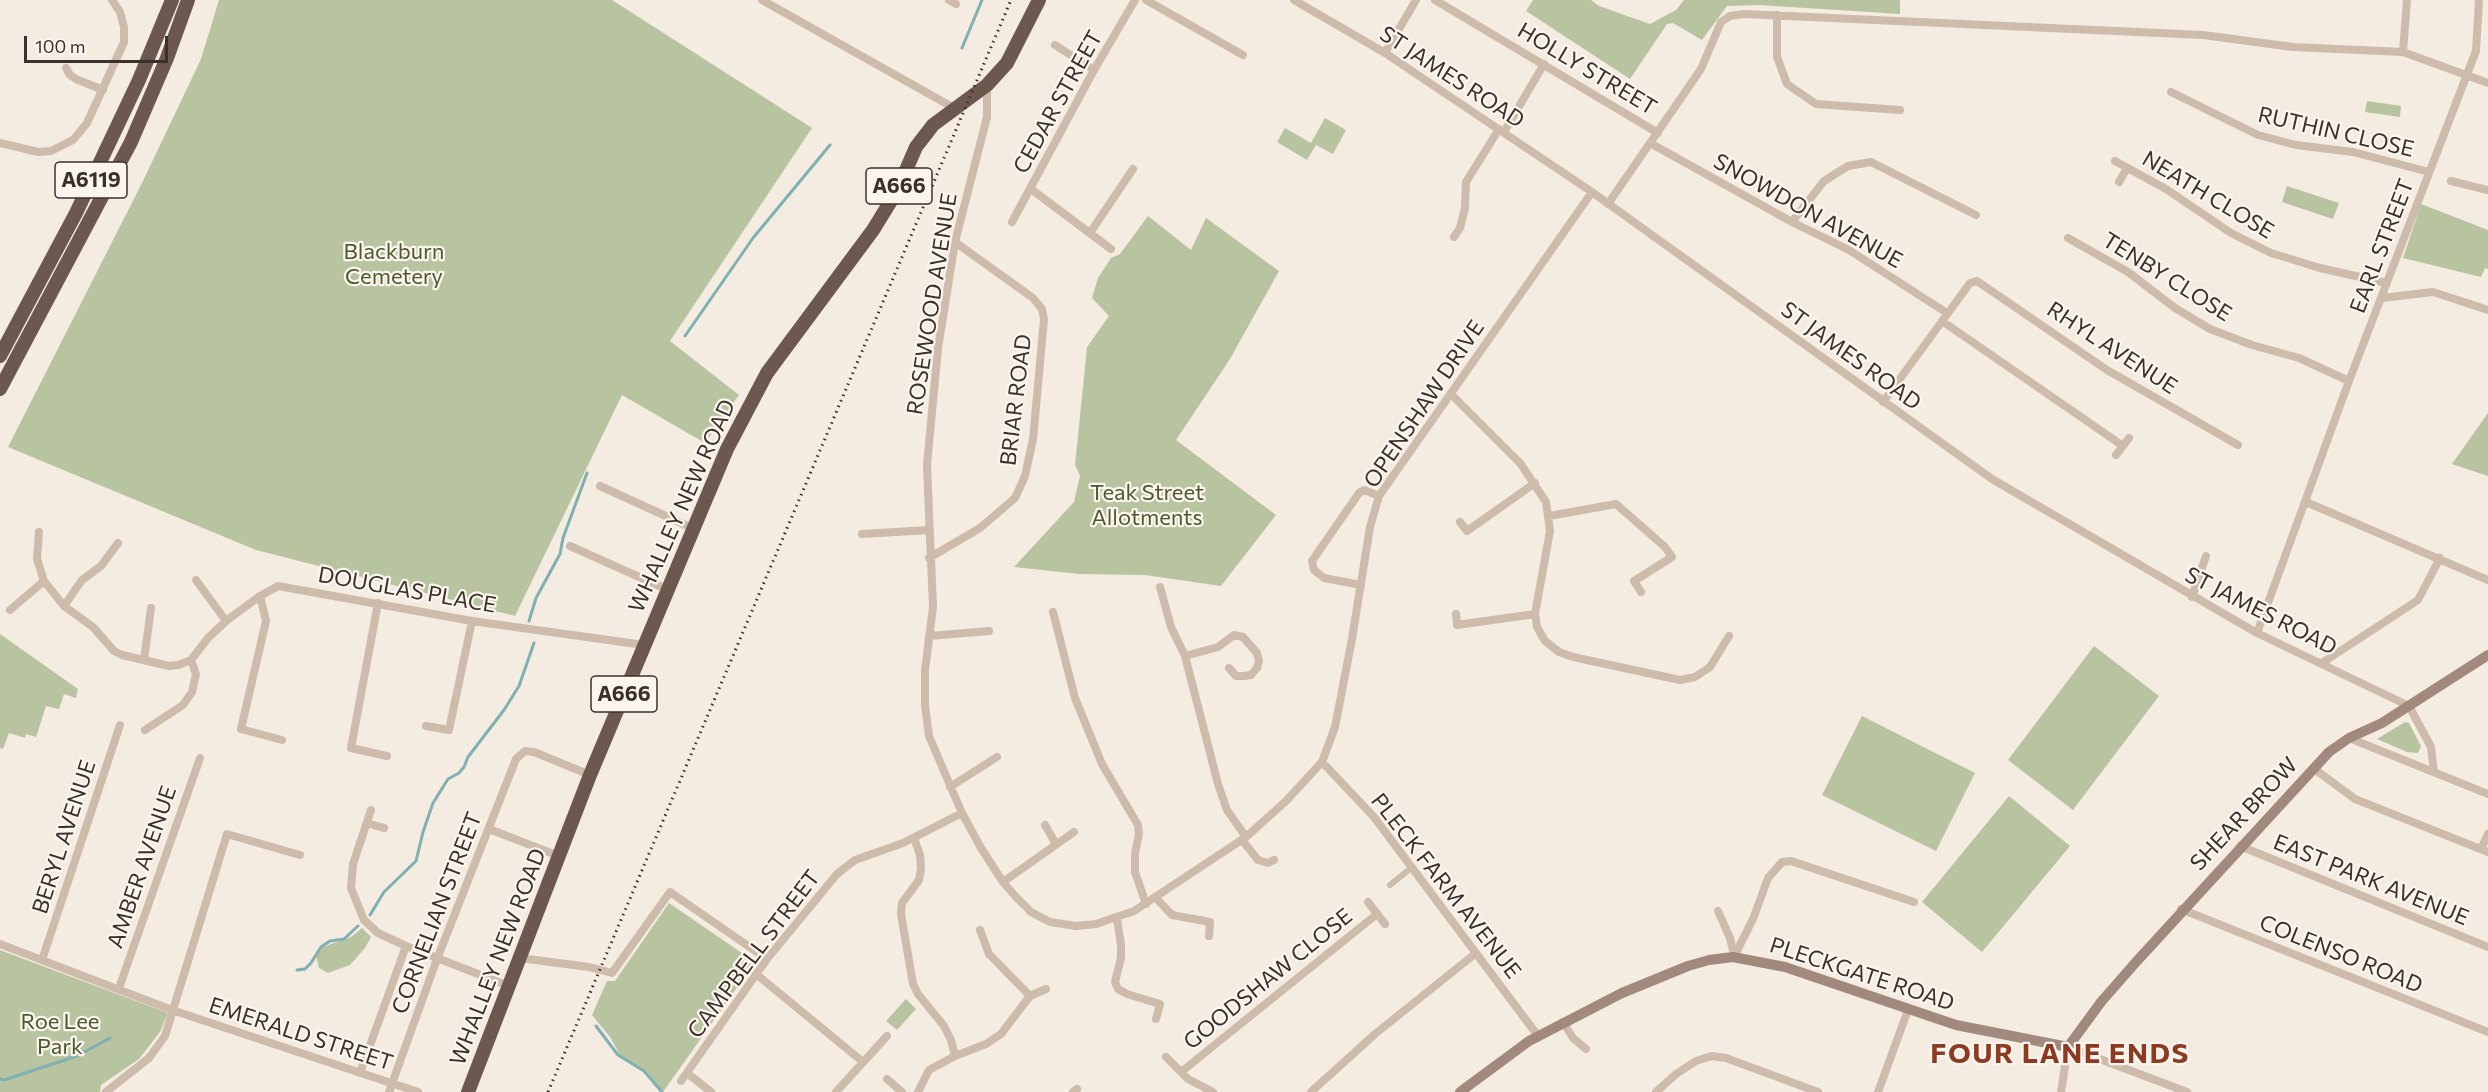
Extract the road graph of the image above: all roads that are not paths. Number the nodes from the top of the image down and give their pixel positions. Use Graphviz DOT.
graph roads {
  1 [pos="112,0"];
  2 [pos="172,0"];
  3 [pos="188,0"];
  4 [pos="762,0"];
  5 [pos="1039,0"];
  6 [pos="1135,0"];
  7 [pos="1146,0"];
  8 [pos="1294,0"];
  9 [pos="1416,0"];
  10 [pos="1435,0"];
  11 [pos="2408,0"];
  12 [pos="2479,0"];
  13 [pos="1777,15"];
  14 [pos="1055,45"];
  15 [pos="2403,52"];
  16 [pos="1385,53"];
  17 [pos="1243,56"];
  18 [pos="1544,64"];
  19 [pos="66,68"];
  20 [pos="1094,70"];
  21 [pos="2467,75"];
  22 [pos="76,80"];
  23 [pos="2488,83"];
  24 [pos="987,85"];
  25 [pos="68,86"];
  26 [pos="103,90"];
  27 [pos="2171,92"];
  28 [pos="954,108"];
  29 [pos="1900,110"];
  30 [pos="1502,130"];
  31 [pos="1658,133"];
  32 [pos="0,143"];
  33 [pos="1650,143"];
  34 [pos="2115,161"];
  35 [pos="2127,168"];
  36 [pos="1133,169"];
  37 [pos="2429,172"];
  38 [pos="2451,181"];
  39 [pos="2119,182"];
  40 [pos="1031,189"];
  41 [pos="2488,190"];
  42 [pos="1592,192"];
  43 [pos="1608,204"];
  44 [pos="1977,215"];
  45 [pos="1012,222"];
  46 [pos="1792,222"];
  47 [pos="1090,233"];
  48 [pos="1454,237"];
  49 [pos="2068,238"];
  50 [pos="956,243"];
  51 [pos="1111,249"];
  52 [pos="2387,283"];
  53 [pos="2382,298"];
  54 [pos="2488,310"];
  55 [pos="1947,313"];
  56 [pos="1942,321"];
  57 [pos="0,356"];
  58 [pos="2349,381"];
  59 [pos="0,388"];
  60 [pos="1451,394"];
  61 [pos="1883,402"];
  62 [pos="2129,438"];
  63 [pos="2238,445"];
  64 [pos="2123,446"];
  65 [pos="2116,455"];
  66 [pos="1535,483"];
  67 [pos="600,486"];
  68 [pos="1380,496"];
  69 [pos="2306,502"];
  70 [pos="1550,516"];
  71 [pos="1460,522"];
  72 [pos="692,528"];
  73 [pos="929,530"];
  74 [pos="39,532"];
  75 [pos="862,534"];
  76 [pos="117,543"];
  77 [pos="570,546"];
  78 [pos="2206,556"];
  79 [pos="929,558"];
  80 [pos="2440,558"];
  81 [pos="196,580"];
  82 [pos="2488,580"];
  83 [pos="44,581"];
  84 [pos="1361,585"];
  85 [pos="1160,587"];
  86 [pos="666,589"];
  87 [pos="1641,592"];
  88 [pos="260,596"];
  89 [pos="2192,597"];
  90 [pos="378,603"];
  91 [pos="64,606"];
  92 [pos="152,608"];
  93 [pos="10,610"];
  94 [pos="1053,612"];
  95 [pos="1456,614"];
  96 [pos="1535,614"];
  97 [pos="226,621"];
  98 [pos="472,621"];
  99 [pos="989,631"];
  100 [pos="2257,633"];
  101 [pos="929,636"];
  102 [pos="1729,636"];
  103 [pos="644,645"];
  104 [pos="2488,655"];
  105 [pos="1185,656"];
  106 [pos="144,660"];
  107 [pos="191,660"];
  108 [pos="2322,663"];
  109 [pos="1229,668"];
  110 [pos="2409,706"];
  111 [pos="120,725"];
  112 [pos="426,726"];
  113 [pos="145,730"];
  114 [pos="2349,738"];
  115 [pos="282,740"];
  116 [pos="387,756"];
  117 [pos="997,757"];
  118 [pos="200,758"];
  119 [pos="1322,762"];
  120 [pos="2313,768"];
  121 [pos="2434,772"];
  122 [pos="590,776"];
  123 [pos="950,786"];
  124 [pos="2488,794"];
  125 [pos="371,810"];
  126 [pos="962,813"];
  127 [pos="367,823"];
  128 [pos="1045,825"];
  129 [pos="384,828"];
  130 [pos="489,829"];
  131 [pos="1074,832"];
  132 [pos="2488,834"];
  133 [pos="914,838"];
  134 [pos="1244,839"];
  135 [pos="1056,844"];
  136 [pos="2240,846"];
  137 [pos="2485,850"];
  138 [pos="300,855"];
  139 [pos="559,856"];
  140 [pos="1274,860"];
  141 [pos="1411,868"];
  142 [pos="1003,882"];
  143 [pos="1390,885"];
  144 [pos="1156,898"];
  145 [pos="1368,902"];
  146 [pos="1914,902"];
  147 [pos="1146,904"];
  148 [pos="2181,909"];
  149 [pos="1718,912"];
  150 [pos="1377,914"];
  151 [pos="1117,919"];
  152 [pos="1385,924"];
  153 [pos="980,930"];
  154 [pos="1209,936"];
  155 [pos="0,944"];
  156 [pos="406,946"];
  157 [pos="2488,947"];
  158 [pos="1476,953"];
  159 [pos="1733,957"];
  160 [pos="520,958"];
  161 [pos="437,959"];
  162 [pos="767,959"];
  163 [pos="42,960"];
  164 [pos="756,974"];
  165 [pos="509,986"];
  166 [pos="119,988"];
  167 [pos="1046,989"];
  168 [pos="1030,996"];
  169 [pos="172,1010"];
  170 [pos="1908,1010"];
  171 [pos="1156,1019"];
  172 [pos="1563,1022"];
  173 [pos="2488,1032"];
  174 [pos="886,1036"];
  175 [pos="1538,1036"];
  176 [pos="2068,1047"];
  177 [pos="1586,1049"];
  178 [pos="955,1056"];
  179 [pos="1166,1057"];
  180 [pos="863,1062"];
  181 [pos="1181,1072"];
  182 [pos="360,1073"];
  183 [pos="687,1073"];
  184 [pos="887,1079"];
  185 [pos="681,1082"];
  186 [pos="392,1083"];
  187 [pos="106,1092"];
  188 [pos="388,1092"];
  189 [pos="418,1092"];
  190 [pos="468,1092"];
  191 [pos="711,1092"];
  192 [pos="836,1092"];
  193 [pos="902,1092"];
  194 [pos="918,1092"];
  195 [pos="1213,1092"];
  196 [pos="1311,1092"];
  197 [pos="1460,1092"];
  198 [pos="1656,1092"];
  199 [pos="1818,1092"];
  200 [pos="1878,1092"];
  201 [pos="2061,1092"];
  202 [pos="2187,1092"];
  1 -- 26 [label="street"];
  2 -- 57 [label="highway, A6119"];
  3 -- 59 [label="highway, A6119"];
  4 -- 28 [label="street"];
  5 -- 24 [label="highway, WHALLEY NEW ROAD / A666"];
  6 -- 20 [label="street, CEDAR STREET"];
  7 -- 17 [label="street"];
  8 -- 16 [label="street, ST JAMES ROAD"];
  9 -- 16 [label="street"];
  10 -- 18 [label="street, HOLLY STREET"];
  11 -- 15 [label="street"];
  12 -- 21 [label="street, EARL STREET"];
  13 -- 15 [label="street"];
  13 -- 29 [label="street"];
  13 -- 31 [label="street"];
  14 -- 20 [label="street"];
  15 -- 21 [label="street"];
  16 -- 30 [label="street, ST JAMES ROAD"];
  18 -- 30 [label="street"];
  18 -- 31 [label="street, HOLLY STREET"];
  19 -- 22 [label="street"];
  20 -- 40 [label="street, CEDAR STREET"];
  21 -- 23 [label="street"];
  21 -- 37 [label="street, EARL STREET"];
  22 -- 25 [label="street"];
  22 -- 26 [label="street"];
  24 -- 28 [label="highway, WHALLEY NEW ROAD / A666"];
  24 -- 50 [label="street, ROSEWOOD AVENUE"];
  26 -- 32 [label="street"];
  27 -- 37 [label="street, RUTHIN CLOSE"];
  28 -- 72 [label="highway, WHALLEY NEW ROAD / A666"];
  30 -- 42 [label="street, ST JAMES ROAD"];
  30 -- 48 [label="street"];
  31 -- 33 [label="street"];
  33 -- 43 [label="street"];
  33 -- 46 [label="street, SNOWDON AVENUE"];
  34 -- 35 [label="street, NEATH CLOSE"];
  35 -- 39 [label="street"];
  35 -- 52 [label="street, NEATH CLOSE"];
  36 -- 47 [label="street"];
  37 -- 52 [label="street, EARL STREET"];
  38 -- 41 [label="street"];
  40 -- 45 [label="street, CEDAR STREET"];
  40 -- 47 [label="street"];
  42 -- 43 [label="street, ST JAMES ROAD"];
  42 -- 60 [label="street, OPENSHAW DRIVE"];
  43 -- 61 [label="street, ST JAMES ROAD"];
  44 -- 46 [label="street"];
  46 -- 55 [label="street, SNOWDON AVENUE"];
  47 -- 51 [label="street"];
  49 -- 58 [label="street, TENBY CLOSE"];
  50 -- 73 [label="street, ROSEWOOD AVENUE"];
  50 -- 79 [label="street, BRIAR ROAD"];
  52 -- 53 [label="street, EARL STREET"];
  53 -- 54 [label="street"];
  53 -- 58 [label="street, EARL STREET"];
  55 -- 56 [label="street"];
  55 -- 63 [label="street, RHYL AVENUE"];
  56 -- 61 [label="street"];
  56 -- 64 [label="street"];
  58 -- 69 [label="street, EARL STREET"];
  60 -- 66 [label="street"];
  60 -- 68 [label="street, OPENSHAW DRIVE"];
  61 -- 89 [label="street, ST JAMES ROAD"];
  62 -- 64 [label="street"];
  64 -- 65 [label="street"];
  66 -- 70 [label="street"];
  66 -- 71 [label="street"];
  67 -- 72 [label="street"];
  68 -- 84 [label="street, OPENSHAW DRIVE"];
  68 -- 84 [label="street"];
  69 -- 80 [label="street"];
  69 -- 100 [label="street, EARL STREET"];
  70 -- 87 [label="street"];
  70 -- 96 [label="street"];
  72 -- 86 [label="highway, WHALLEY NEW ROAD / A666"];
  73 -- 75 [label="street"];
  73 -- 79 [label="street, ROSEWOOD AVENUE"];
  74 -- 83 [label="street"];
  76 -- 91 [label="street"];
  77 -- 86 [label="street"];
  78 -- 89 [label="street"];
  79 -- 101 [label="street, ROSEWOOD AVENUE"];
  80 -- 82 [label="street"];
  80 -- 108 [label="street"];
  81 -- 97 [label="street"];
  83 -- 91 [label="street"];
  83 -- 93 [label="street"];
  84 -- 119 [label="street, OPENSHAW DRIVE"];
  85 -- 105 [label="street"];
  86 -- 103 [label="highway, WHALLEY NEW ROAD / A666"];
  88 -- 90 [label="street, DOUGLAS PLACE"];
  88 -- 97 [label="street, DOUGLAS PLACE"];
  88 -- 115 [label="street"];
  89 -- 100 [label="street, ST JAMES ROAD"];
  90 -- 98 [label="street, DOUGLAS PLACE"];
  90 -- 116 [label="street"];
  91 -- 106 [label="street"];
  92 -- 106 [label="street"];
  94 -- 147 [label="street"];
  95 -- 96 [label="street"];
  96 -- 102 [label="street"];
  97 -- 107 [label="street, DOUGLAS PLACE"];
  98 -- 103 [label="street, DOUGLAS PLACE"];
  98 -- 112 [label="street"];
  99 -- 101 [label="street"];
  100 -- 108 [label="street, ST JAMES ROAD"];
  101 -- 123 [label="street, ROSEWOOD AVENUE"];
  103 -- 122 [label="highway, WHALLEY NEW ROAD / A666"];
  104 -- 110 [label="main road, SHEAR BROW"];
  105 -- 109 [label="street"];
  105 -- 134 [label="street"];
  106 -- 107 [label="street"];
  107 -- 113 [label="street"];
  108 -- 110 [label="street, ST JAMES ROAD"];
  110 -- 114 [label="main road, SHEAR BROW"];
  110 -- 121 [label="street"];
  111 -- 163 [label="street, BERYL AVENUE"];
  114 -- 120 [label="main road, SHEAR BROW"];
  114 -- 121 [label="street"];
  117 -- 123 [label="street"];
  118 -- 166 [label="street, AMBER AVENUE"];
  119 -- 134 [label="street, OPENSHAW DRIVE"];
  119 -- 141 [label="street, PLECK FARM AVENUE"];
  120 -- 136 [label="main road, SHEAR BROW"];
  120 -- 137 [label="street"];
  121 -- 124 [label="street"];
  122 -- 130 [label="street, CORNELIAN STREET"];
  122 -- 139 [label="highway, WHALLEY NEW ROAD / A666"];
  123 -- 126 [label="street, ROSEWOOD AVENUE"];
  125 -- 127 [label="street"];
  126 -- 133 [label="street, CAMPBELL STREET"];
  126 -- 142 [label="street, ROSEWOOD AVENUE"];
  127 -- 129 [label="street"];
  127 -- 156 [label="street"];
  128 -- 135 [label="street"];
  130 -- 139 [label="street"];
  130 -- 161 [label="street, CORNELIAN STREET"];
  131 -- 135 [label="street"];
  132 -- 137 [label="street"];
  133 -- 162 [label="street, CAMPBELL STREET"];
  133 -- 178 [label="street"];
  134 -- 140 [label="street"];
  134 -- 144 [label="street, OPENSHAW DRIVE"];
  135 -- 142 [label="street"];
  136 -- 148 [label="main road, SHEAR BROW"];
  136 -- 157 [label="street, EAST PARK AVENUE"];
  138 -- 169 [label="street"];
  139 -- 160 [label="highway, WHALLEY NEW ROAD / A666"];
  141 -- 143 [label="street"];
  141 -- 158 [label="street, PLECK FARM AVENUE"];
  142 -- 151 [label="street, OPENSHAW DRIVE"];
  144 -- 147 [label="street, OPENSHAW DRIVE"];
  144 -- 154 [label="street"];
  145 -- 150 [label="street"];
  146 -- 159 [label="street"];
  147 -- 151 [label="street, OPENSHAW DRIVE"];
  148 -- 173 [label="street, COLENSO ROAD"];
  148 -- 176 [label="main road, SHEAR BROW"];
  149 -- 159 [label="street"];
  150 -- 152 [label="street"];
  150 -- 181 [label="street, GOODSHAW CLOSE"];
  151 -- 171 [label="street"];
  153 -- 168 [label="street"];
  155 -- 163 [label="street, EMERALD STREET"];
  156 -- 161 [label="street"];
  156 -- 182 [label="street"];
  158 -- 175 [label="street, PLECK FARM AVENUE"];
  158 -- 196 [label="street"];
  159 -- 170 [label="main road, PLECKGATE ROAD"];
  159 -- 172 [label="main road, PLECKGATE ROAD"];
  160 -- 162 [label="street"];
  160 -- 165 [label="highway, WHALLEY NEW ROAD / A666"];
  161 -- 165 [label="street"];
  161 -- 186 [label="street, CORNELIAN STREET"];
  162 -- 164 [label="street, CAMPBELL STREET"];
  163 -- 166 [label="street, EMERALD STREET"];
  164 -- 180 [label="street"];
  164 -- 183 [label="street, CAMPBELL STREET"];
  165 -- 190 [label="highway, WHALLEY NEW ROAD / A666"];
  166 -- 169 [label="street, EMERALD STREET"];
  167 -- 168 [label="street"];
  168 -- 178 [label="street"];
  169 -- 182 [label="street, EMERALD STREET"];
  169 -- 187 [label="street"];
  170 -- 176 [label="main road, PLECKGATE ROAD"];
  170 -- 200 [label="street"];
  172 -- 175 [label="main road, PLECKGATE ROAD"];
  172 -- 177 [label="street"];
  174 -- 180 [label="street"];
  175 -- 197 [label="main road, PLECKGATE ROAD"];
  176 -- 201 [label="street"];
  176 -- 202 [label="street"];
  178 -- 194 [label="street"];
  179 -- 181 [label="street"];
  180 -- 192 [label="street"];
  181 -- 195 [label="street"];
  182 -- 186 [label="street, EMERALD STREET"];
  183 -- 185 [label="street, CAMPBELL STREET"];
  183 -- 191 [label="street"];
  184 -- 193 [label="street"];
  186 -- 188 [label="street, CORNELIAN STREET"];
  186 -- 189 [label="street, EMERALD STREET"];
  198 -- 199 [label="street"];
}
